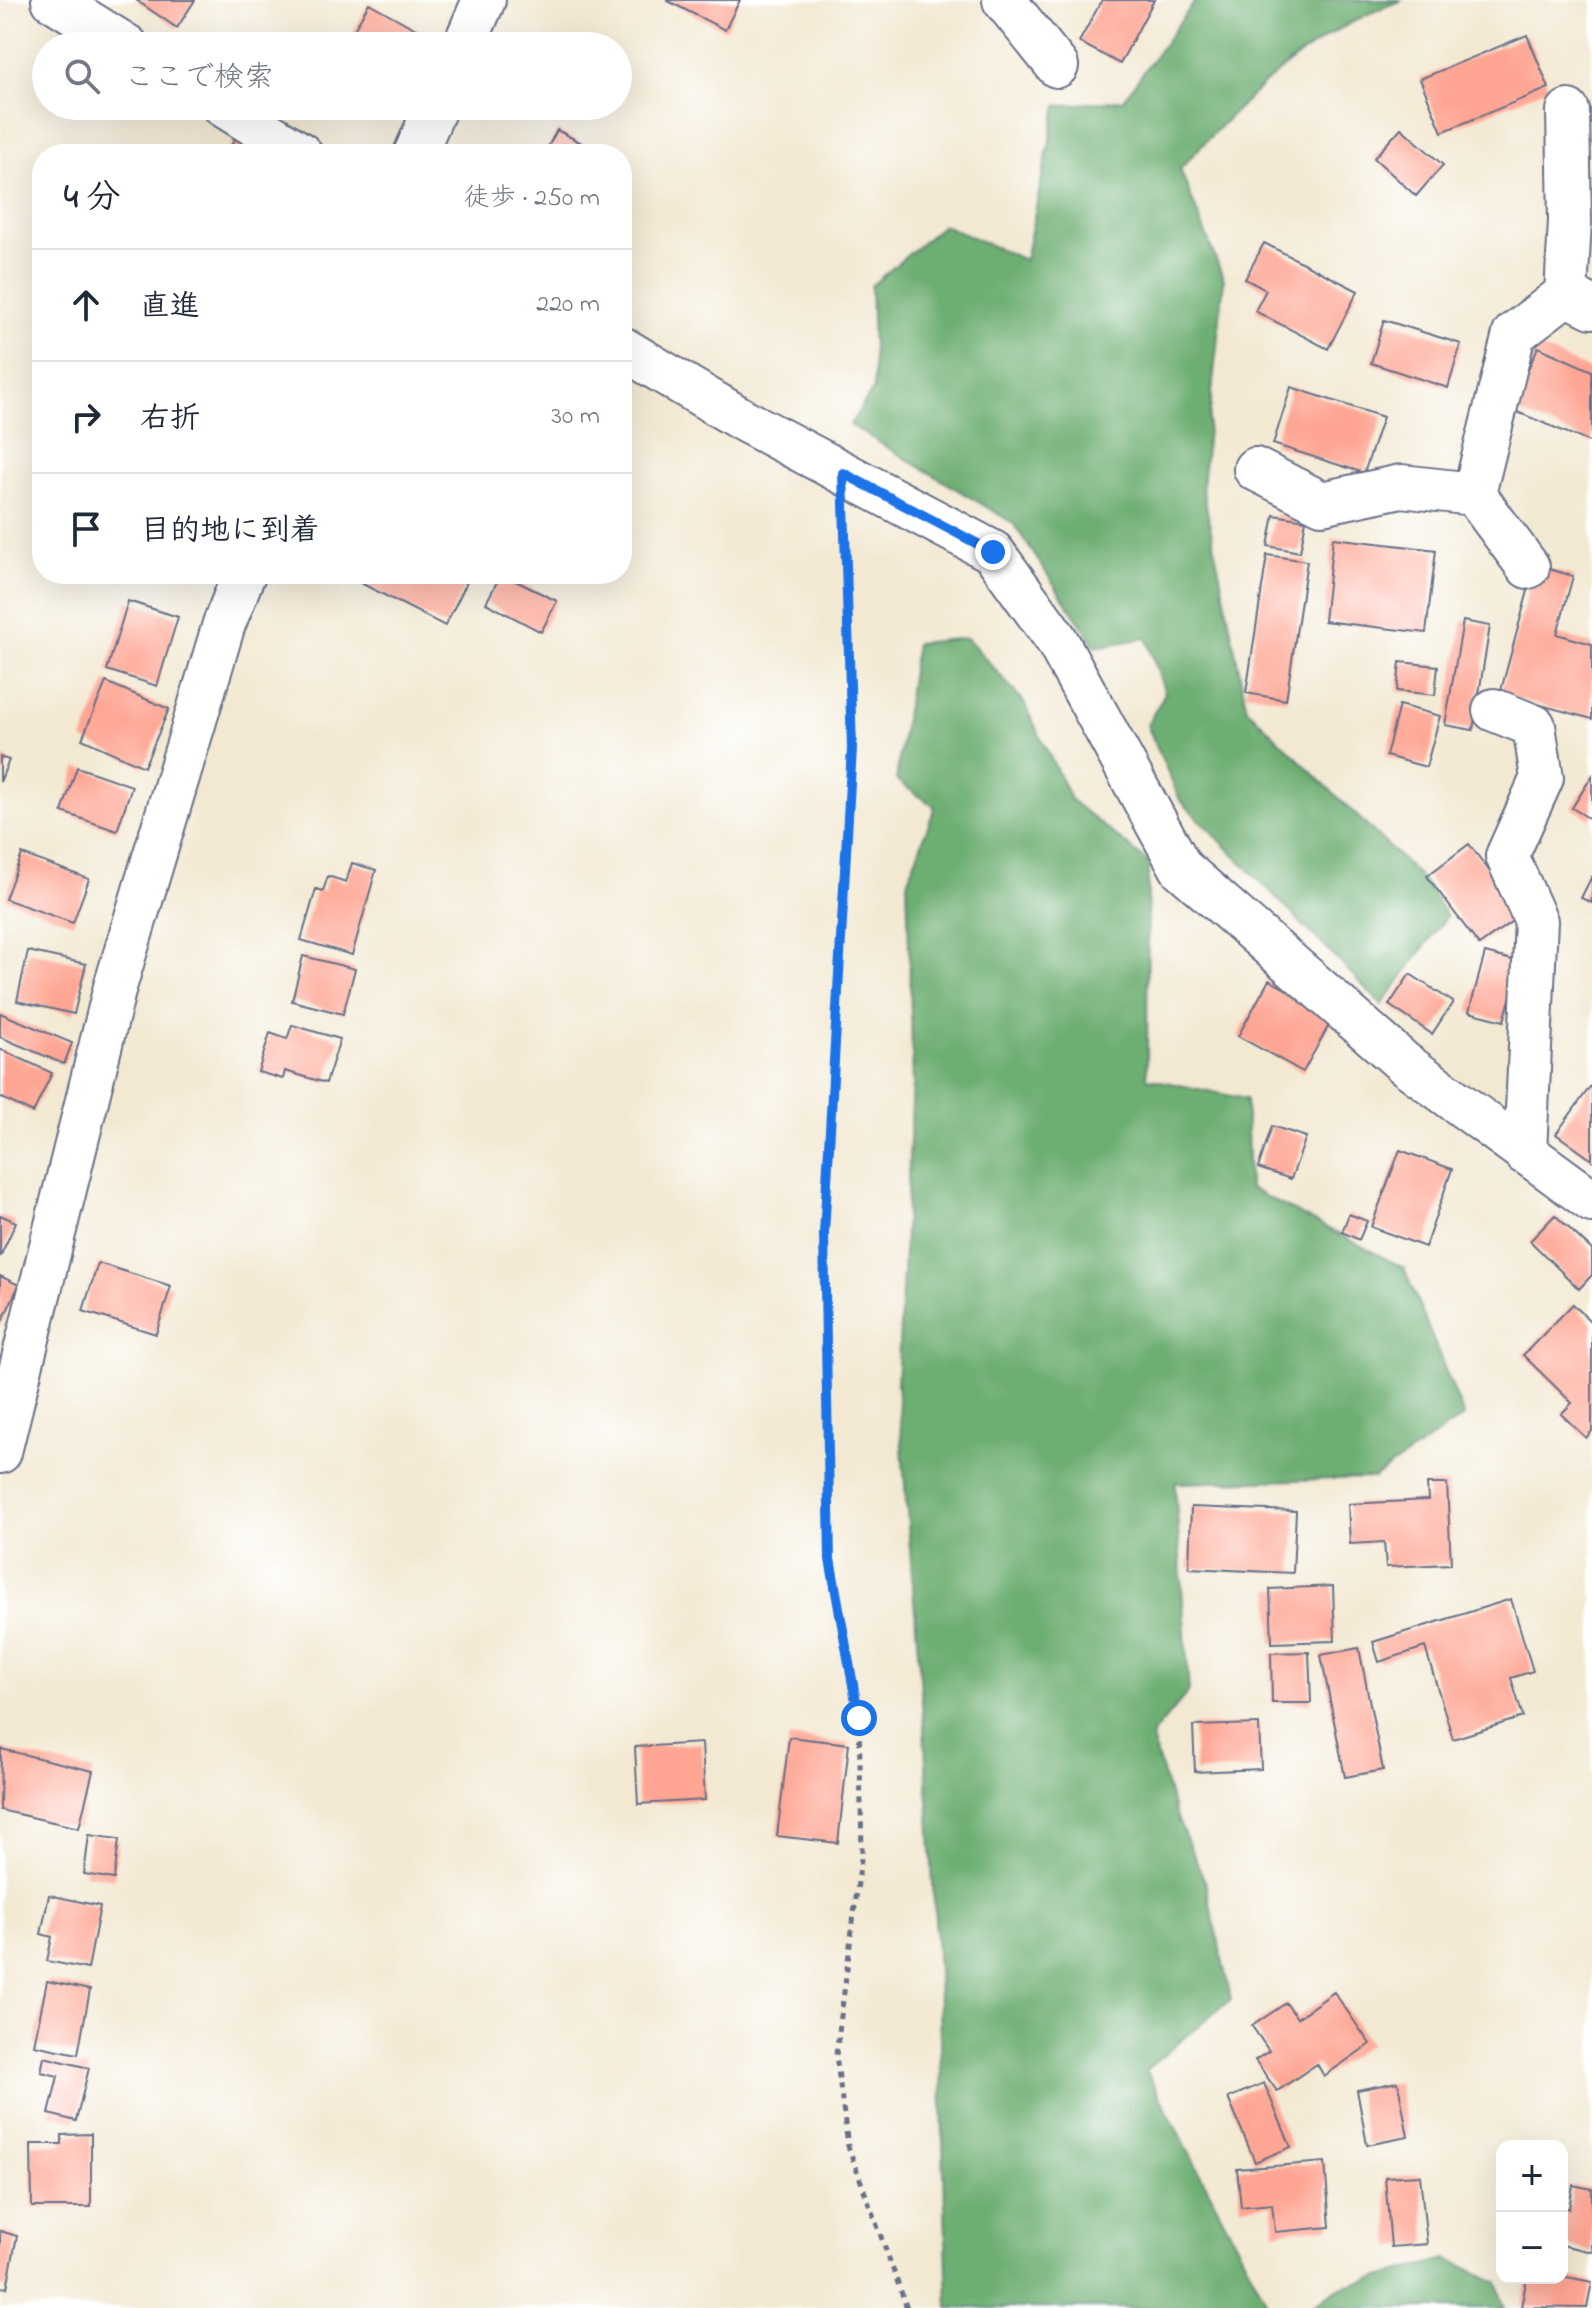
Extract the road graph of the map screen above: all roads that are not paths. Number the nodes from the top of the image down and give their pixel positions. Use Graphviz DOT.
graph roads {
  1 [pos="53,0"];
  2 [pos="484,0"];
  3 [pos="1004,0"];
  4 [pos="104,32"];
  5 [pos="470,32"];
  6 [pos="1057,66"];
  7 [pos="1568,111"];
  8 [pos="246,120"];
  9 [pos="430,120"];
  10 [pos="285,144"];
  11 [pos="419,144"];
  12 [pos="1579,300"];
  13 [pos="632,354"];
  14 [pos="1255,469"];
  15 [pos="1474,494"];
  16 [pos="1528,567"];
  17 [pos="240,584"];
  18 [pos="1494,710"];
  19 [pos="1525,1153"];
  20 [pos="1592,1201"];
  21 [pos="0,1452"];
  1 -- 4 [label="street"];
  2 -- 5 [label="street"];
  3 -- 6 [label="street"];
  7 -- 12 [label="street"];
  8 -- 10 [label="street"];
  9 -- 11 [label="street"];
  12 -- 15 [label="street"];
  13 -- 19 [label="street"];
  14 -- 15 [label="street"];
  15 -- 16 [label="street"];
  17 -- 21 [label="street"];
  18 -- 19 [label="street"];
  19 -- 20 [label="street"];
}
